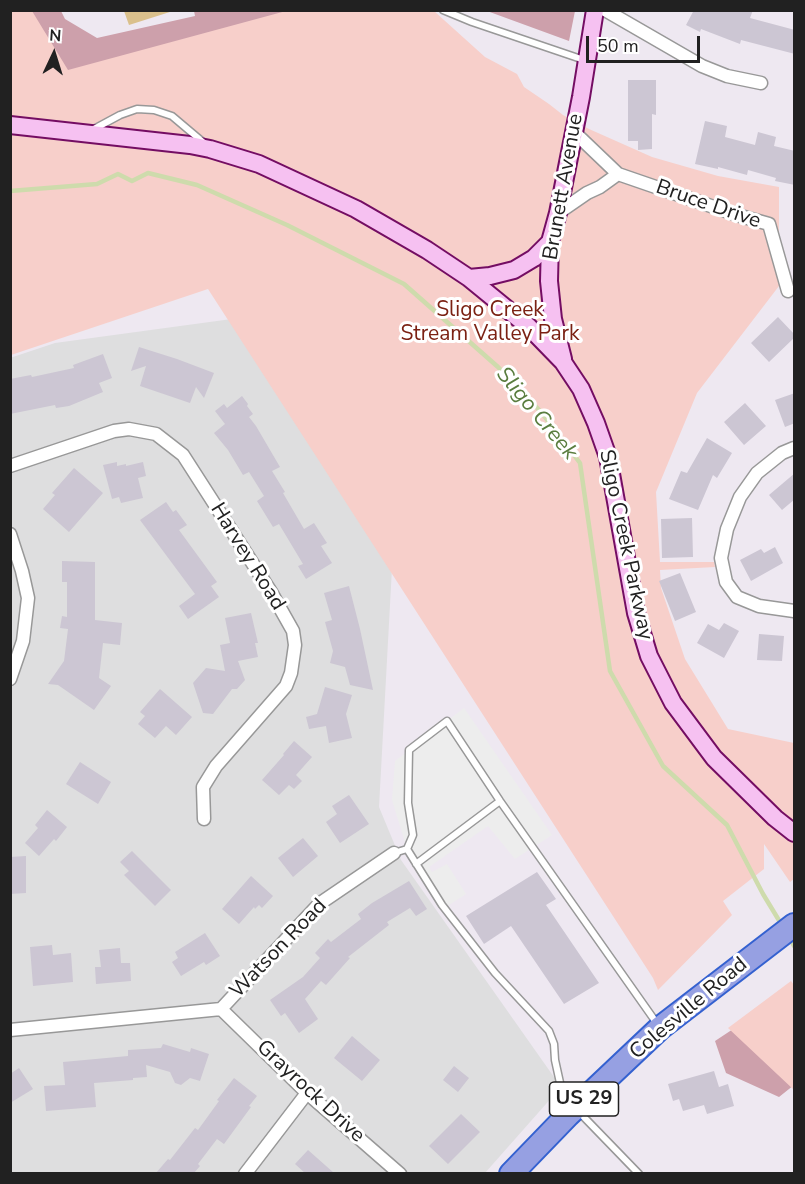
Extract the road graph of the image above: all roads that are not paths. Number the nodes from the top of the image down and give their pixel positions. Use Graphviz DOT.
graph roads {
  1 [pos="443,10"];
  2 [pos="595,10"];
  3 [pos="605,10"];
  4 [pos="586,61"];
  5 [pos="761,83"];
  6 [pos="10,125"];
  7 [pos="573,131"];
  8 [pos="87,133"];
  9 [pos="210,149"];
  10 [pos="618,174"];
  11 [pos="558,213"];
  12 [pos="550,242"];
  13 [pos="469,278"];
  14 [pos="788,291"];
  15 [pos="564,362"];
  16 [pos="795,448"];
  17 [pos="10,466"];
  18 [pos="10,534"];
  19 [pos="795,611"];
  20 [pos="10,679"];
  21 [pos="500,801"];
  22 [pos="204,819"];
  23 [pos="795,833"];
  24 [pos="407,849"];
  25 [pos="394,852"];
  26 [pos="416,864"];
  27 [pos="795,925"];
  28 [pos="221,1009"];
  29 [pos="660,1028"];
  30 [pos="10,1030"];
  31 [pos="308,1093"];
  32 [pos="571,1112"];
  33 [pos="245,1173"];
  34 [pos="400,1173"];
  35 [pos="511,1173"];
  36 [pos="639,1173"];
  1 -- 4 [label="lane"];
  2 -- 4 [label="street, Brunett Avenue"];
  3 -- 5 [label="street"];
  4 -- 7 [label="street, Brunett Avenue"];
  6 -- 8 [label="street, Sligo Creek Parkway"];
  7 -- 10 [label="street, Bruce Drive"];
  7 -- 11 [label="street, Brunett Avenue"];
  8 -- 9 [label="street, Sligo Creek Parkway"];
  8 -- 9 [label="lane"];
  9 -- 13 [label="street, Sligo Creek Parkway"];
  10 -- 11 [label="street"];
  10 -- 14 [label="street, Bruce Drive"];
  11 -- 12 [label="street, Brunett Avenue"];
  12 -- 13 [label="street"];
  12 -- 15 [label="street, Brunett Avenue"];
  13 -- 15 [label="street, Sligo Creek Parkway"];
  15 -- 23 [label="street, Sligo Creek Parkway"];
  16 -- 19 [label="street"];
  17 -- 22 [label="street, Harvey Road"];
  18 -- 20 [label="street"];
  21 -- 24 [label="lane"];
  21 -- 26 [label="lane"];
  21 -- 29 [label="lane"];
  24 -- 25 [label="lane"];
  24 -- 26 [label="lane"];
  25 -- 28 [label="street, Watson Road"];
  26 -- 32 [label="lane"];
  27 -- 29 [label="highway, Colesville Road / US 29"];
  28 -- 30 [label="street, Watson Road"];
  28 -- 31 [label="street, Grayrock Drive"];
  29 -- 32 [label="highway, Colesville Road / US 29"];
  31 -- 33 [label="street"];
  31 -- 34 [label="street, Grayrock Drive"];
  32 -- 35 [label="highway, Colesville Road / US 29"];
  32 -- 36 [label="lane"];
}
